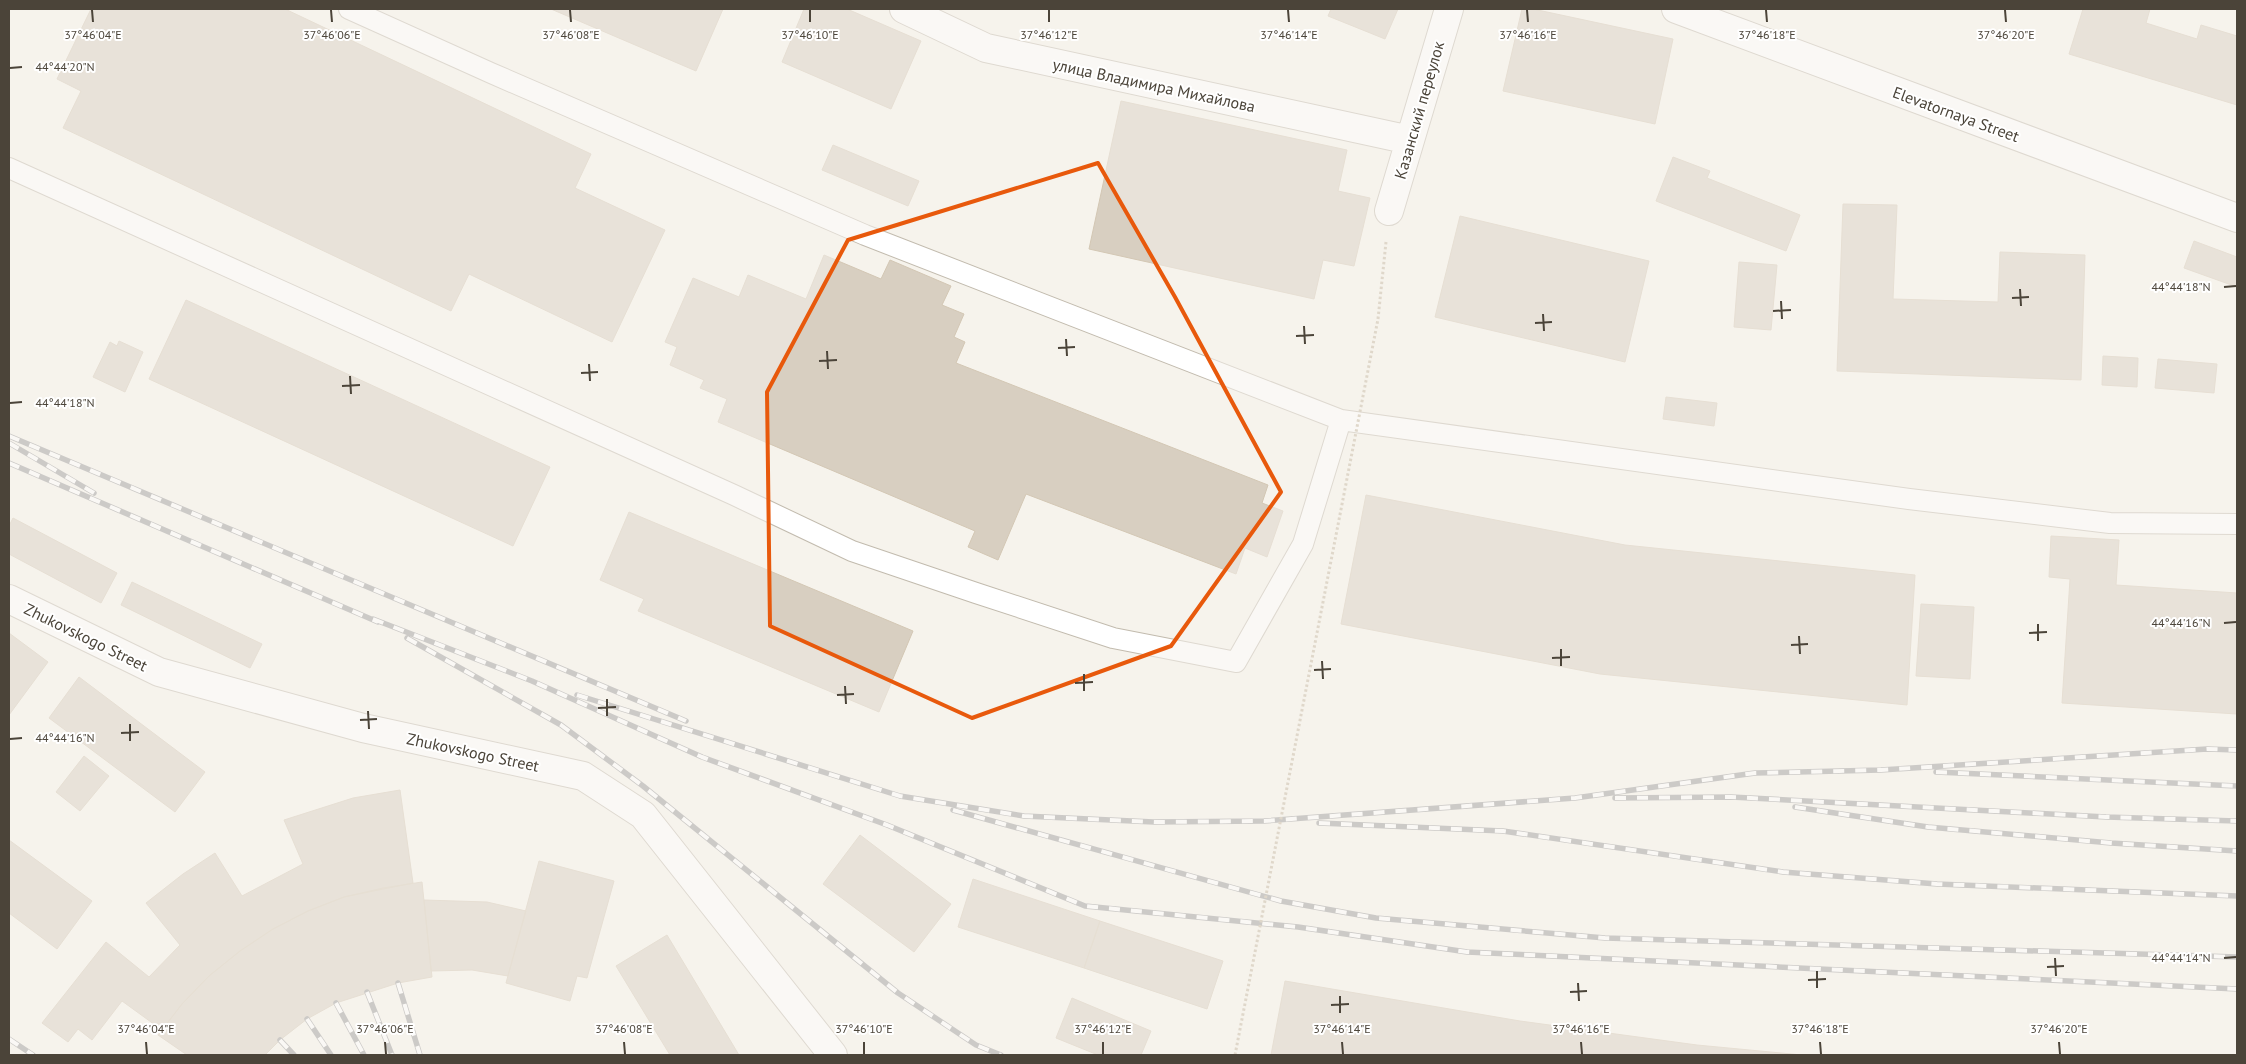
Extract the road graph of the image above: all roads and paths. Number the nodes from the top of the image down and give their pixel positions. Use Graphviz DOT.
graph roads {
  1 [pos="350,9"];
  2 [pos="904,9"];
  3 [pos="1448,9"];
  4 [pos="1676,9"];
  5 [pos="1410,140"];
  6 [pos="9,168"];
  7 [pos="1390,211"];
  8 [pos="2237,218"];
  9 [pos="1340,420"];
  10 [pos="2237,524"];
  11 [pos="9,599"];
  12 [pos="833,1055"];
  13 [pos="1235,1055"];
  1 -- 9 [label="lane"];
  2 -- 5 [label="street, улица Владимира Михайлова"];
  3 -- 5 [label="street, Казанский переулок"];
  4 -- 8 [label="street, Elevatornaya Street"];
  5 -- 7 [label="street, Казанский переулок"];
  6 -- 9 [label="lane"];
  7 -- 13 [label="path, bridge"];
  9 -- 10 [label="lane"];
  11 -- 12 [label="street, Zhukovskogo Street"];
}
